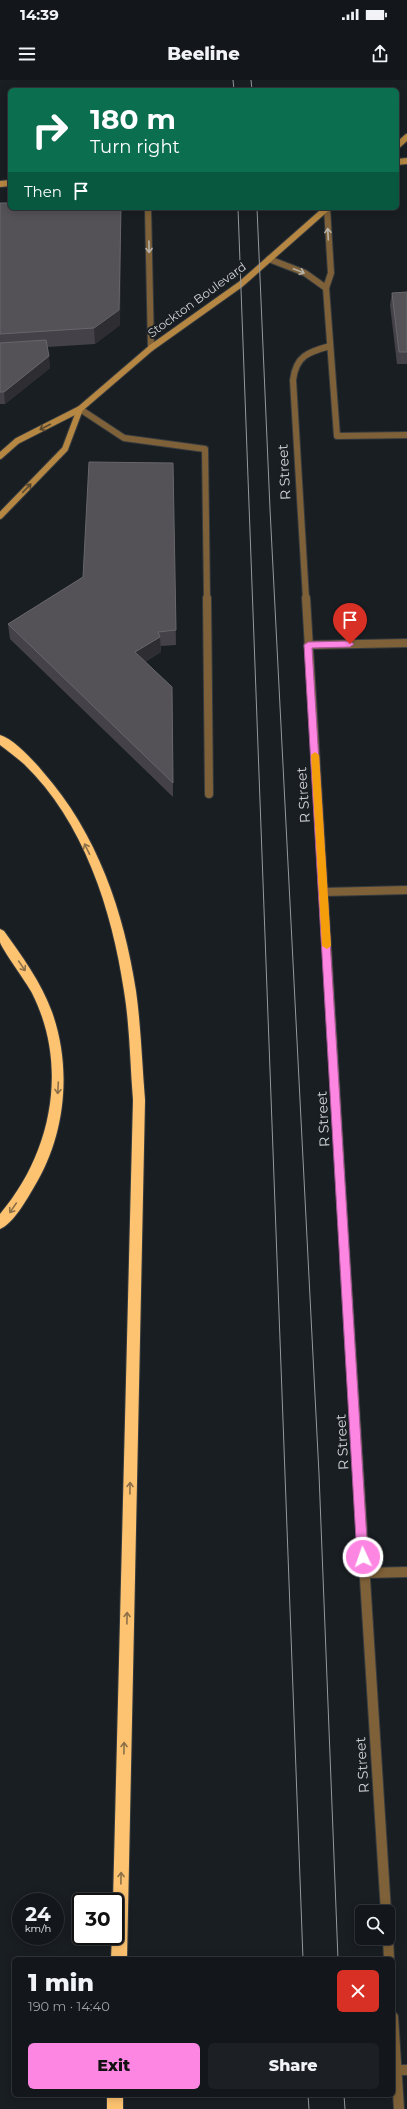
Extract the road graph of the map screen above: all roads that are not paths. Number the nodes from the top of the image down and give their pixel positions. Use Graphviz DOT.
graph roads {
  1 [pos="407,137"];
  2 [pos="399,144"];
  3 [pos="148,210"];
  4 [pos="325,210"];
  5 [pos="327,210"];
  6 [pos="269,259"];
  7 [pos="326,288"];
  8 [pos="330,346"];
  9 [pos="151,348"];
  10 [pos="80,409"];
  11 [pos="407,435"];
  12 [pos="0,456"];
  13 [pos="0,516"];
  14 [pos="407,643"];
  15 [pos="308,645"];
  16 [pos="0,739"];
  17 [pos="209,794"];
  18 [pos="407,890"];
  19 [pos="324,892"];
  20 [pos="0,934"];
  21 [pos="0,1223"];
  22 [pos="407,1572"];
  23 [pos="364,1573"];
  24 [pos="386,1905"];
  25 [pos="388,1945"];
  26 [pos="119,1957"];
  27 [pos="389,1957"];
  28 [pos="395,2029"];
  29 [pos="402,2070"];
  30 [pos="116,2097"];
  31 [pos="115,2109"];
  32 [pos="399,2109"];
  1 -- 2 [label="main road"];
  3 -- 9 [label="street, one-way"];
  4 -- 6 [label="main road, Stockton Boulevard"];
  7 -- 5 [label="street, one-way"];
  6 -- 7 [label="street, one-way"];
  6 -- 9 [label="main road, Stockton Boulevard"];
  7 -- 8 [label="street"];
  8 -- 11 [label="street"];
  8 -- 15 [label="street, R Street"];
  9 -- 10 [label="main road, Stockton Boulevard"];
  10 -- 12 [label="main road, Stockton Boulevard, one-way"];
  13 -- 10 [label="main road, Stockton Boulevard, one-way"];
  10 -- 17 [label="street"];
  14 -- 15 [label="street"];
  15 -- 19 [label="street, R Street"];
  26 -- 16 [label="highway, one-way"];
  18 -- 19 [label="street"];
  19 -- 23 [label="street, R Street"];
  20 -- 21 [label="highway, one-way"];
  22 -- 23 [label="street"];
  23 -- 24 [label="street, R Street"];
  25 -- 27 [label="street"];
  28 -- 29 [label="street"];
  29 -- 32 [label="street"];
  30 -- 31 [label="highway"];
}
